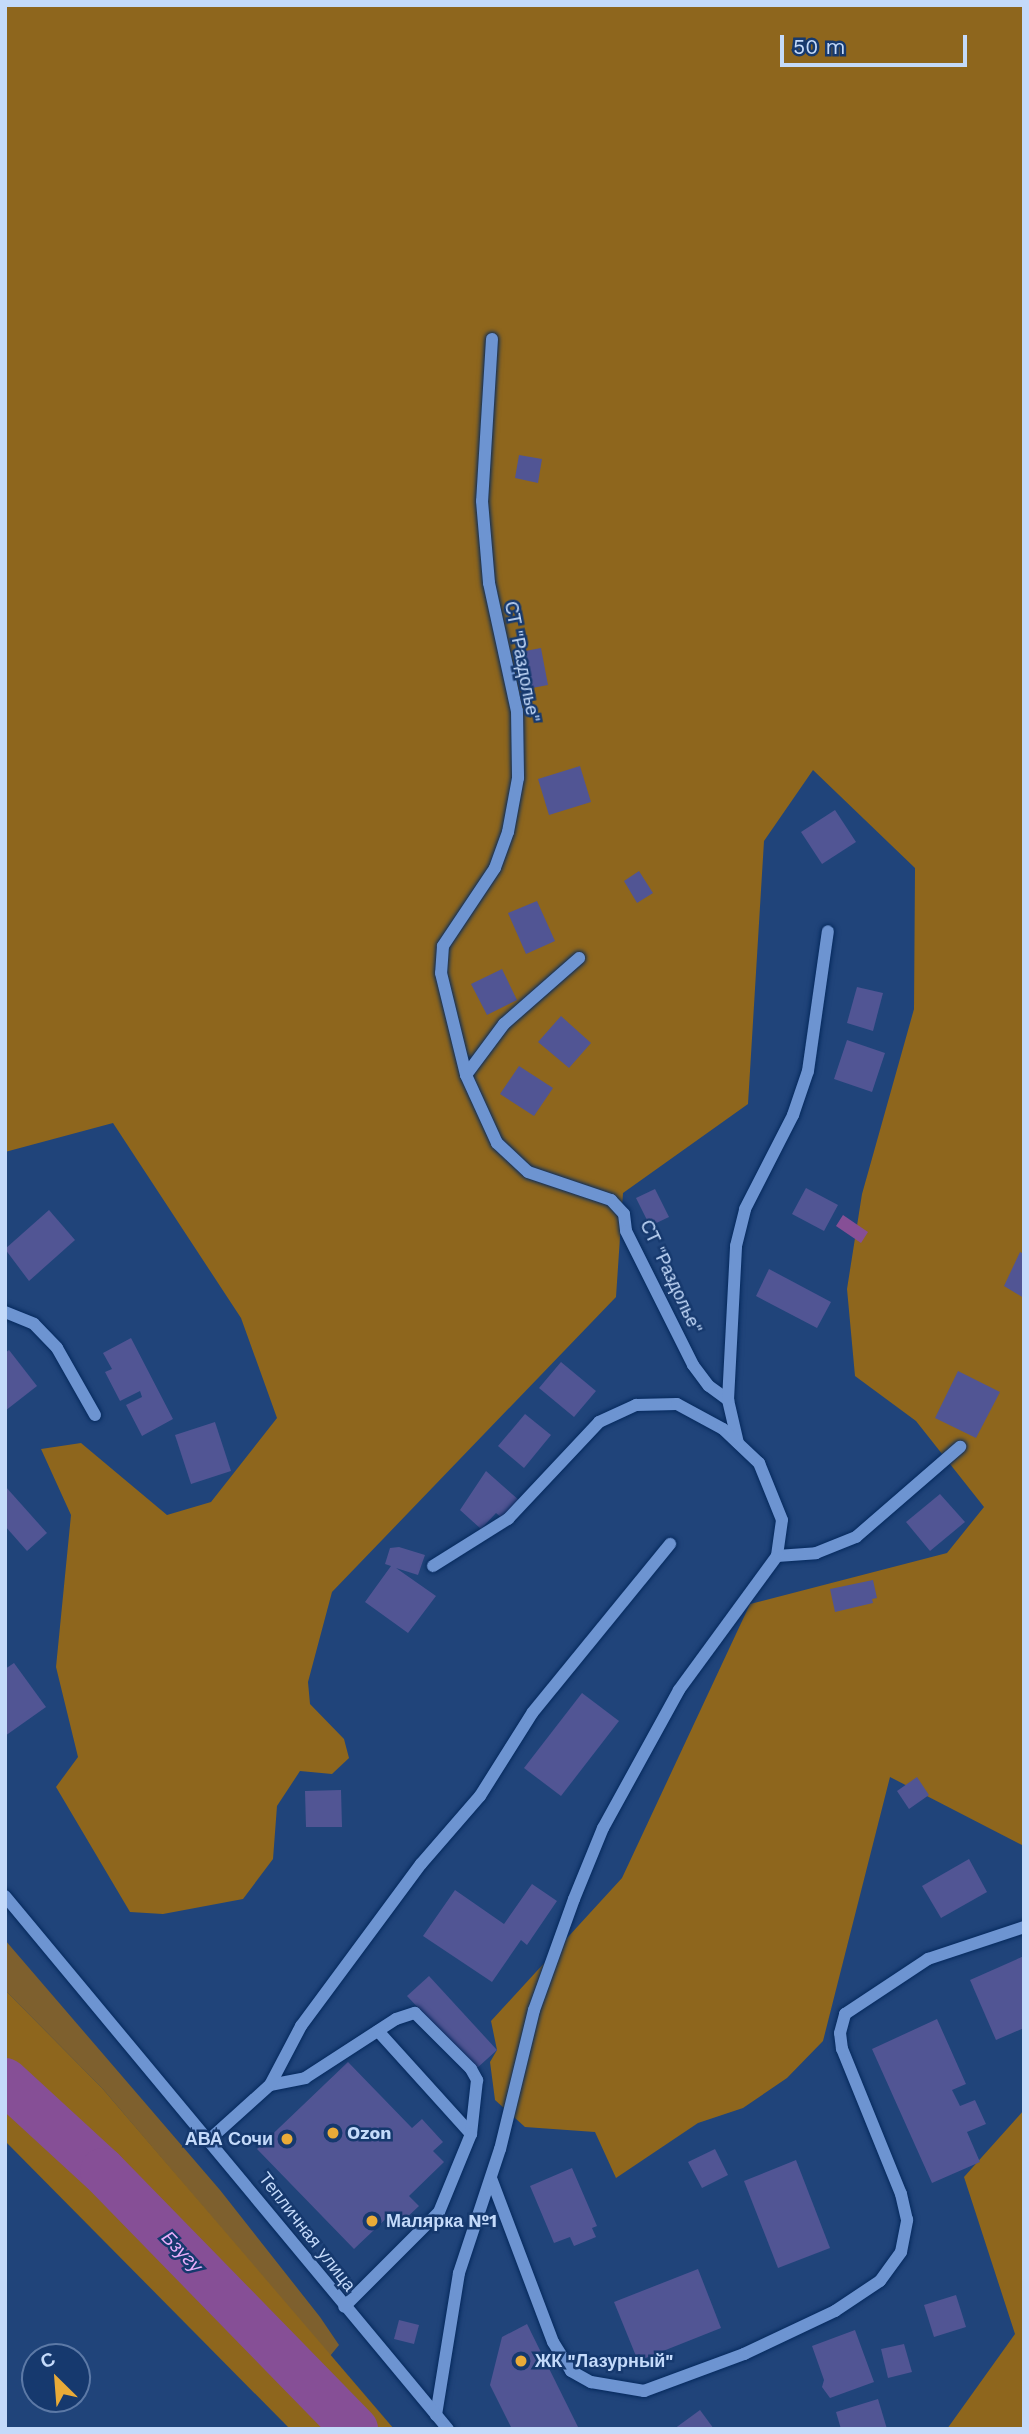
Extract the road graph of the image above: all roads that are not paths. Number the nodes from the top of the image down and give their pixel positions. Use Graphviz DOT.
graph roads {
  1 [pos="492,339"];
  2 [pos="828,931"];
  3 [pos="579,958"];
  4 [pos="466,1075"];
  5 [pos="5,1312"];
  6 [pos="728,1400"];
  7 [pos="95,1415"];
  8 [pos="738,1443"];
  9 [pos="960,1447"];
  10 [pos="670,1544"];
  11 [pos="777,1556"];
  12 [pos="433,1566"];
  13 [pos="5,1896"];
  14 [pos="1024,1927"];
  15 [pos="378,2031"];
  16 [pos="270,2085"];
  17 [pos="471,2134"];
  18 [pos="210,2139"];
  19 [pos="491,2178"];
  20 [pos="344,2307"];
  21 [pos="436,2416"];
  22 [pos="448,2429"];
  1 -- 4 [label="street, СТ \"Раздолье\""];
  2 -- 6 [label="street"];
  3 -- 4 [label="street"];
  4 -- 6 [label="street, СТ \"Раздолье\""];
  5 -- 7 [label="street"];
  6 -- 8 [label="street"];
  8 -- 11 [label="street"];
  8 -- 12 [label="street"];
  9 -- 11 [label="street"];
  10 -- 16 [label="street"];
  11 -- 19 [label="street"];
  13 -- 18 [label="street, Тепличная улица"];
  14 -- 19 [label="street"];
  15 -- 16 [label="street"];
  15 -- 17 [label="street"];
  15 -- 17 [label="street"];
  16 -- 18 [label="street"];
  17 -- 20 [label="street"];
  18 -- 20 [label="street, Тепличная улица"];
  19 -- 21 [label="street"];
  20 -- 21 [label="street, Тепличная улица"];
  21 -- 22 [label="street, Тепличная улица"];
}
